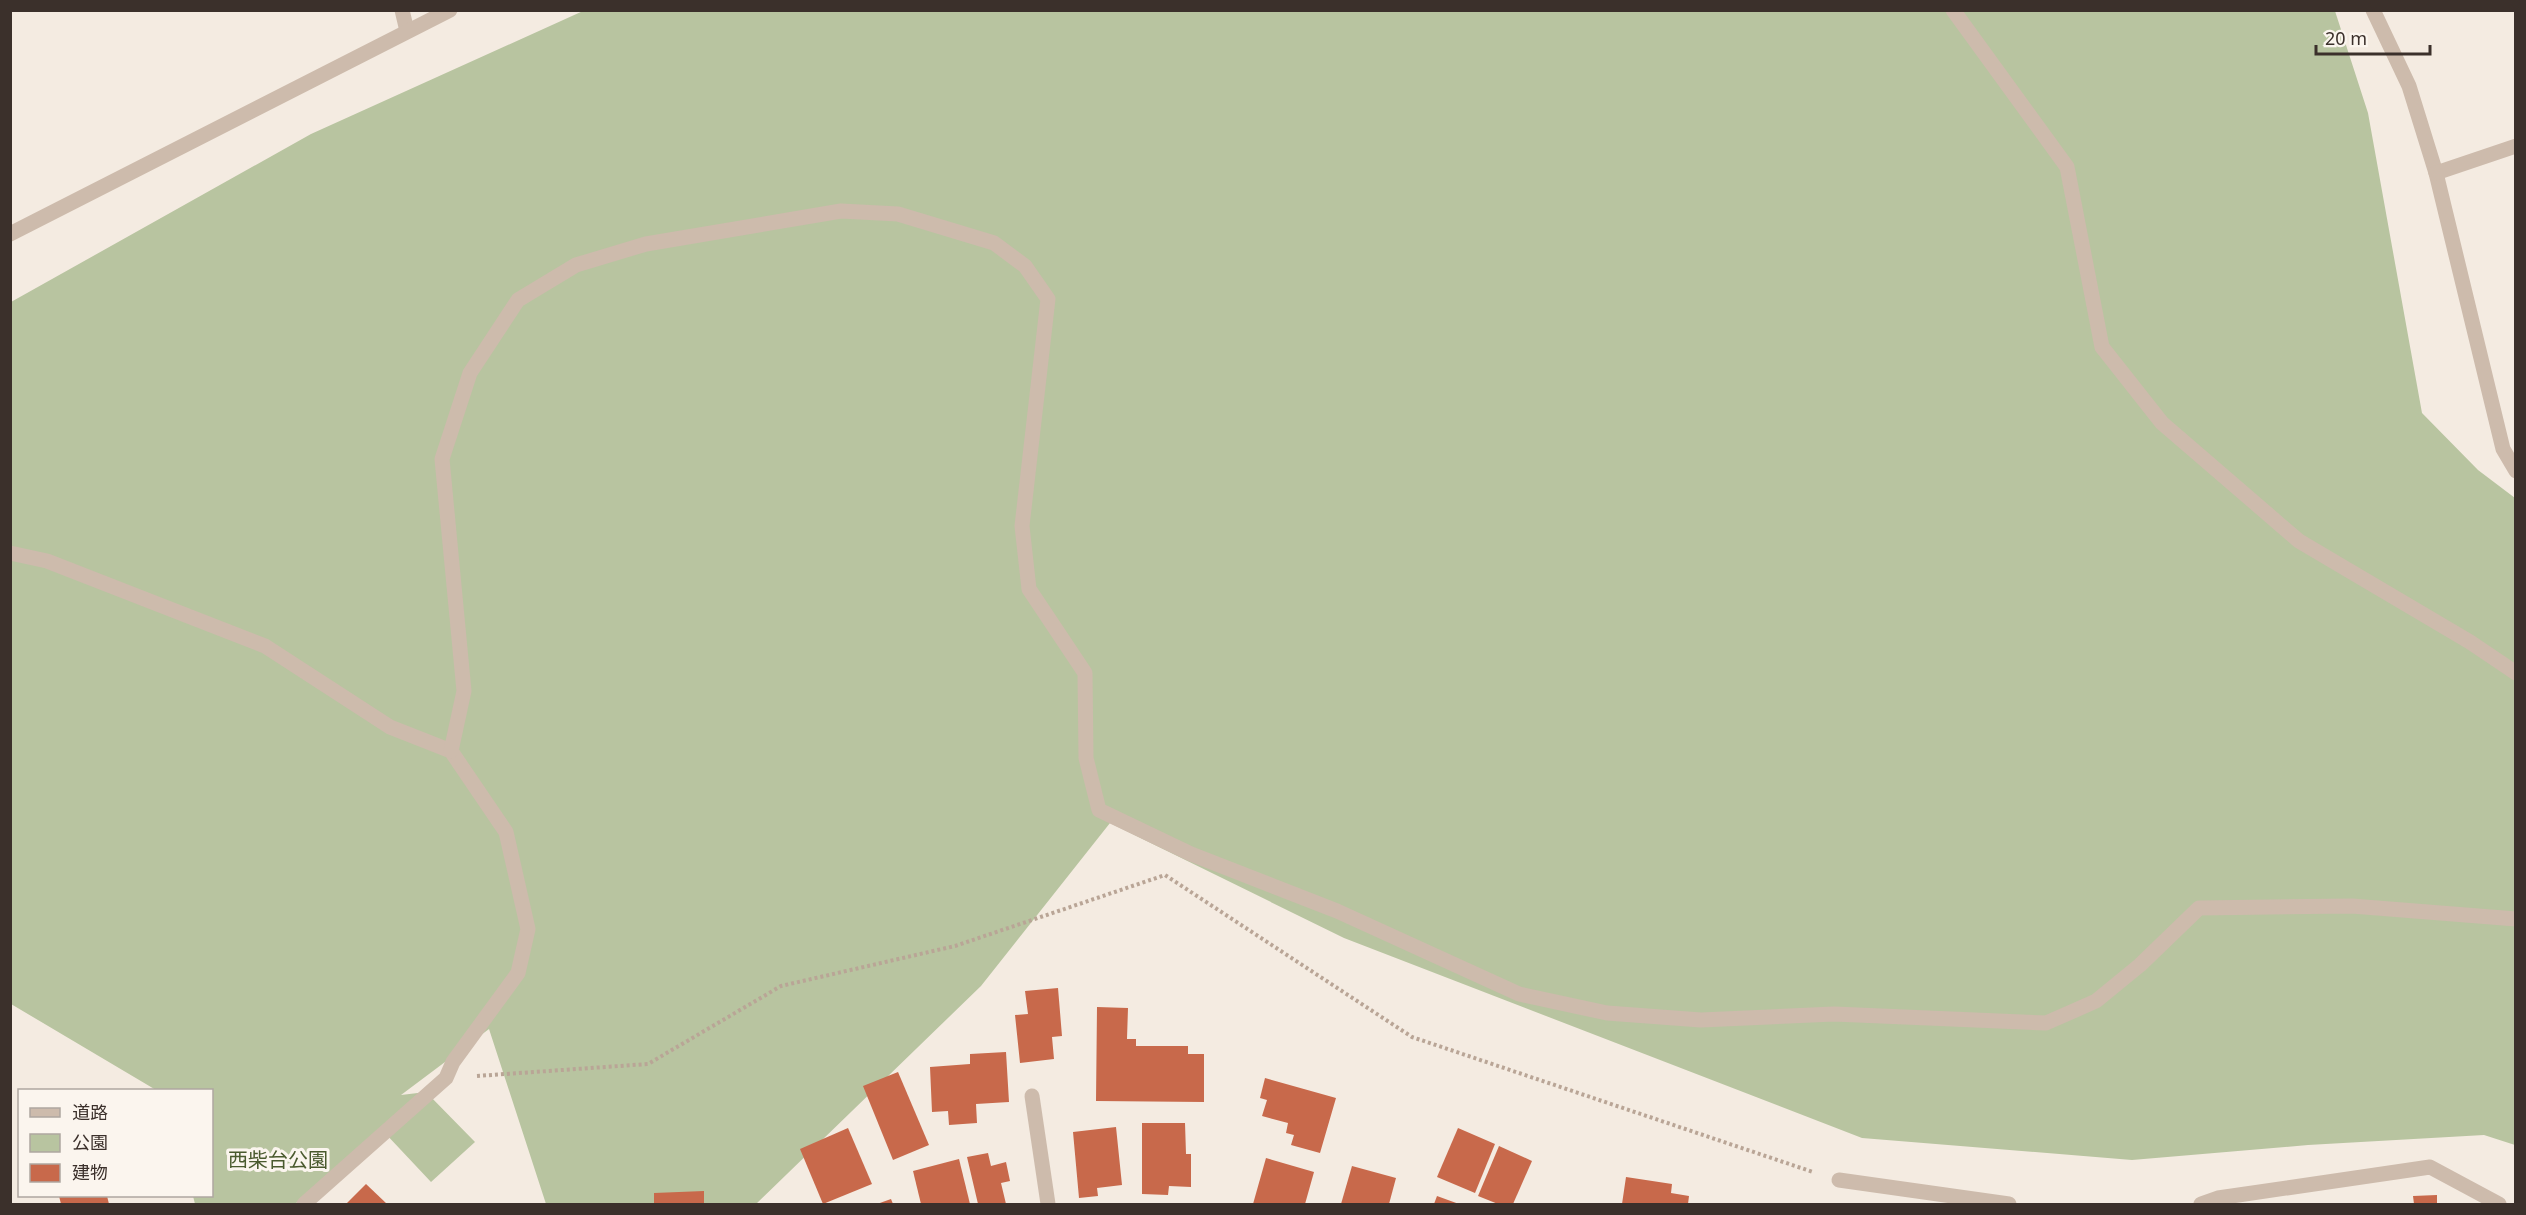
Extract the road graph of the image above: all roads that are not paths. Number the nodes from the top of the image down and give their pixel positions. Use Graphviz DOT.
graph roads {
  1 [pos="402,10"];
  2 [pos="450,10"];
  3 [pos="1953,10"];
  4 [pos="2373,10"];
  5 [pos="407,31"];
  6 [pos="2516,146"];
  7 [pos="2436,172"];
  8 [pos="10,234"];
  9 [pos="2516,471"];
  10 [pos="10,553"];
  11 [pos="2516,673"];
  12 [pos="451,752"];
  13 [pos="2516,919"];
  14 [pos="1032,1096"];
  15 [pos="1839,1180"];
  16 [pos="304,1204"];
  17 [pos="1048,1204"];
  18 [pos="2010,1204"];
  19 [pos="2203,1204"];
  20 [pos="2499,1204"];
  1 -- 5 [label="street"];
  2 -- 5 [label="street"];
  3 -- 11 [label="street"];
  4 -- 7 [label="street"];
  5 -- 8 [label="street"];
  6 -- 7 [label="street"];
  7 -- 9 [label="street"];
  10 -- 12 [label="street"];
  12 -- 13 [label="street"];
  12 -- 16 [label="street"];
  14 -- 17 [label="street"];
  15 -- 18 [label="street"];
  19 -- 20 [label="street"];
}
